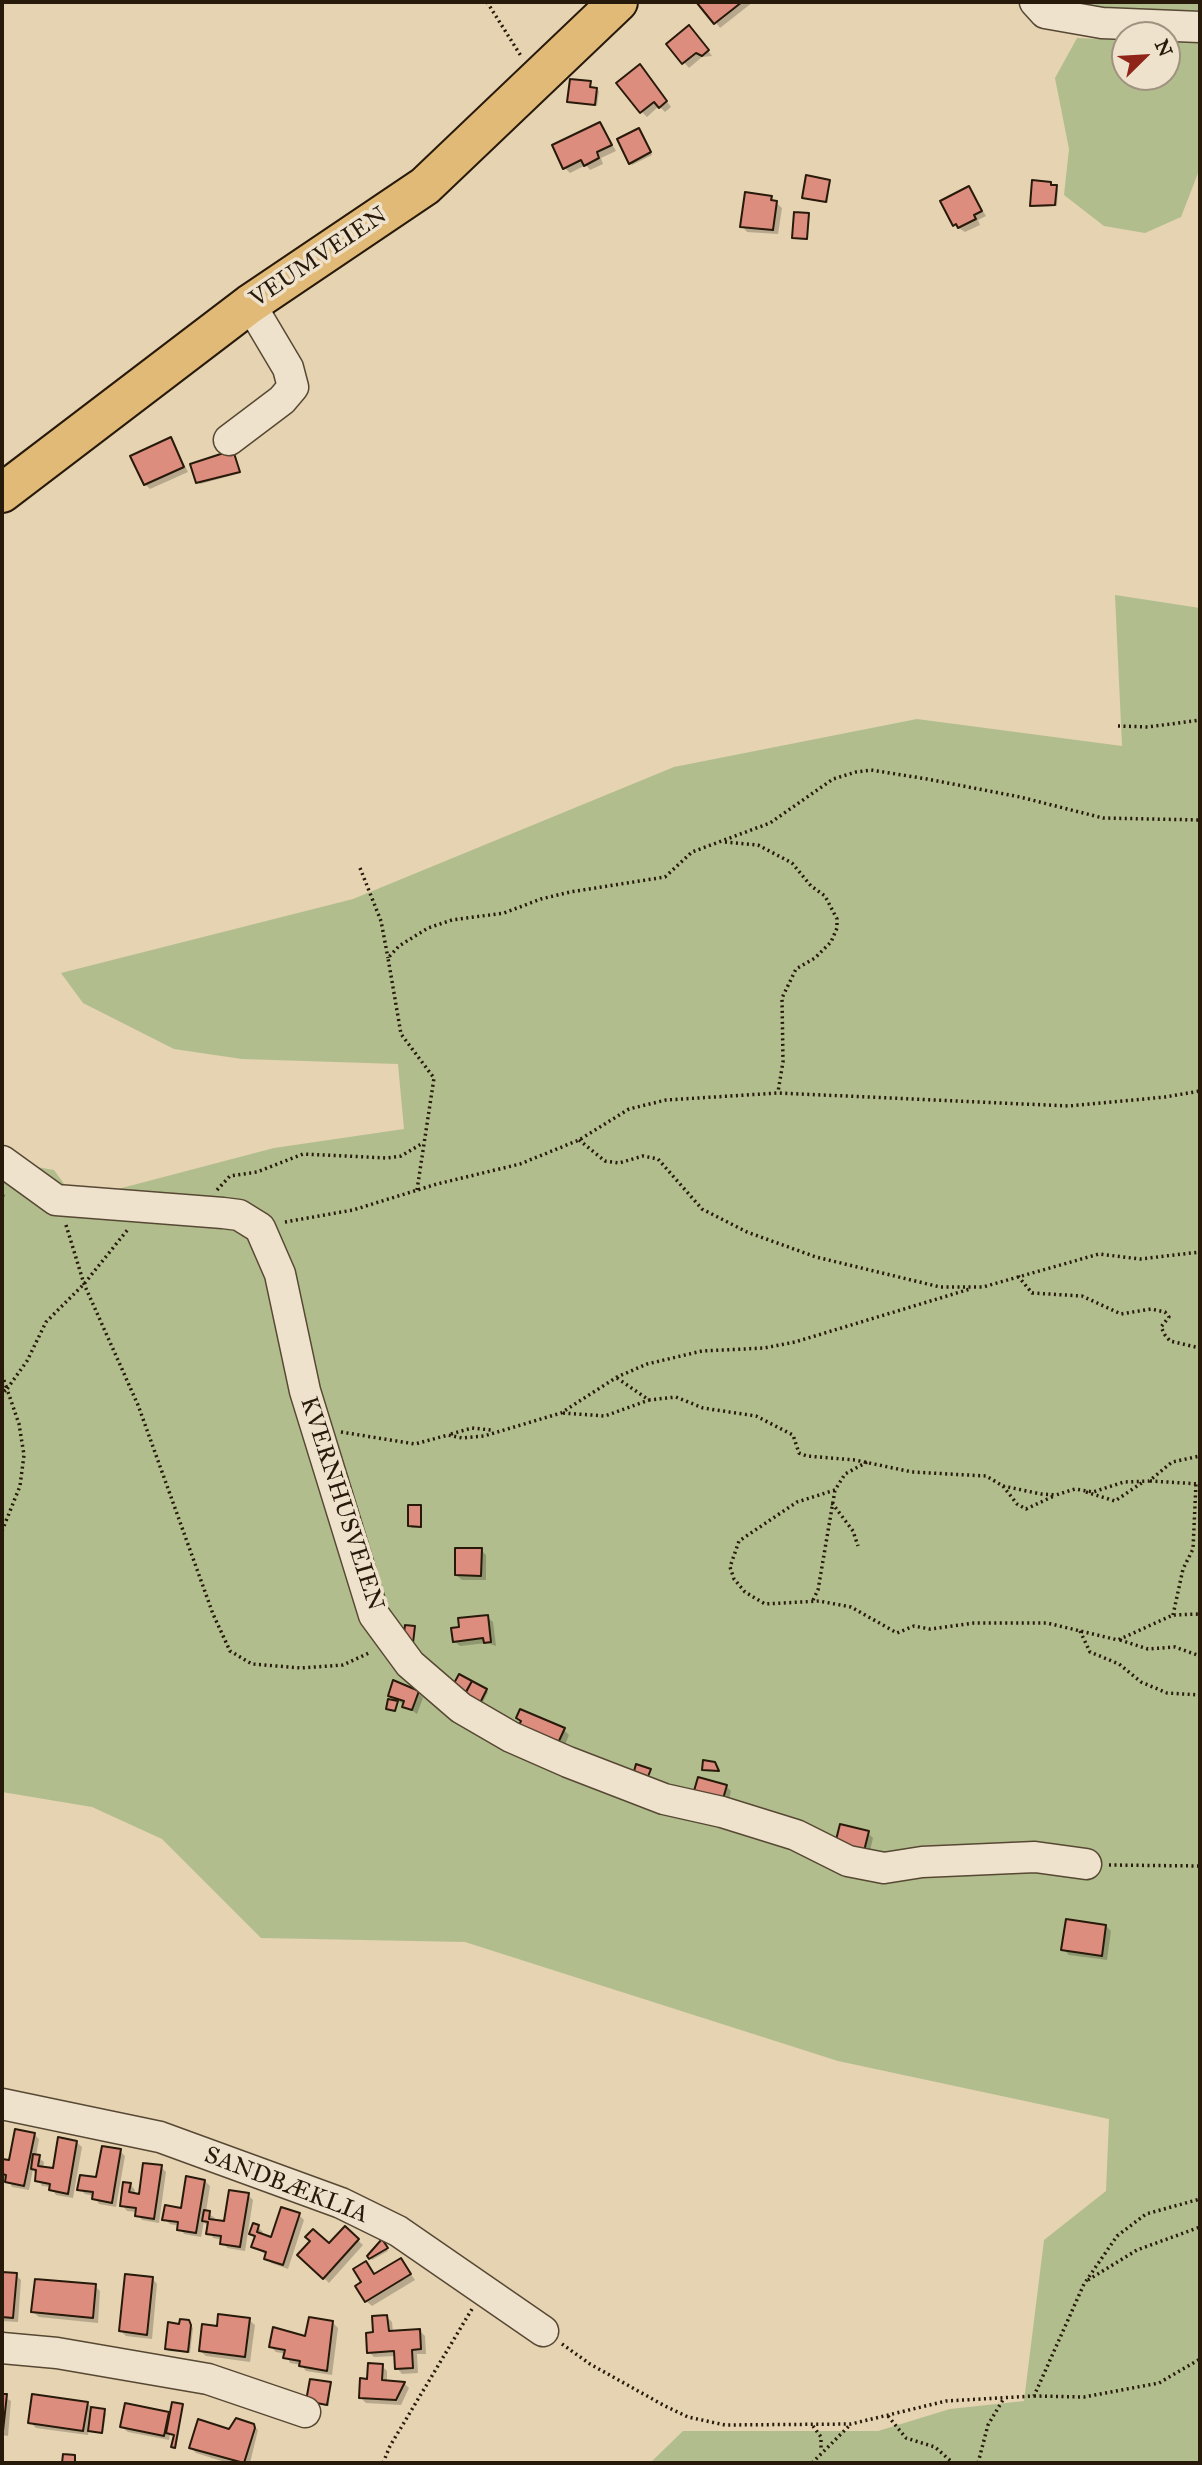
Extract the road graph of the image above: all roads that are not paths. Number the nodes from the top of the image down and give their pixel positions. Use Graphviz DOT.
graph roads {
  1 [pos="618,2"];
  2 [pos="1035,2"];
  3 [pos="1200,27"];
  4 [pos="250,304"];
  5 [pos="229,440"];
  6 [pos="2,493"];
  7 [pos="2,1161"];
  8 [pos="1086,1864"];
  9 [pos="2,2104"];
  10 [pos="543,2331"];
  11 [pos="2,2348"];
  12 [pos="305,2412"];
  1 -- 4 [label="main road, VEUMVEIEN"];
  2 -- 3 [label="street"];
  4 -- 5 [label="street"];
  4 -- 6 [label="main road, VEUMVEIEN"];
  7 -- 8 [label="street, KVERNHUSVEIEN"];
  9 -- 10 [label="street, SANDBÆKLIA"];
  11 -- 12 [label="street"];
}
